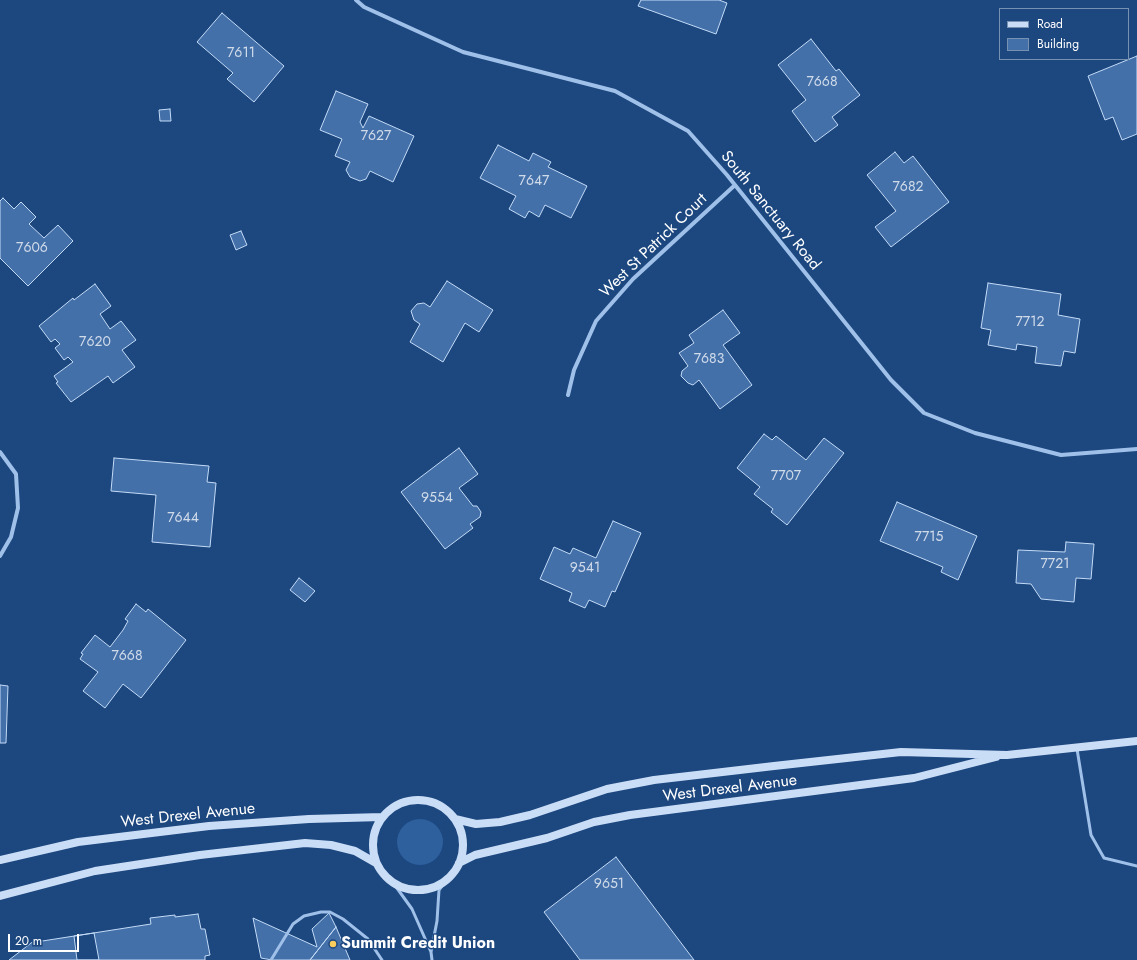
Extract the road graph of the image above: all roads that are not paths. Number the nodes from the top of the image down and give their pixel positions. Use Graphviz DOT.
graph roads {
  1 [pos="356,0"];
  2 [pos="735,185"];
  3 [pos="568,394"];
  4 [pos="1137,449"];
  5 [pos="0,452"];
  6 [pos="0,556"];
  7 [pos="1137,741"];
  8 [pos="1077,747"];
  9 [pos="1007,755"];
  10 [pos="382,817"];
  11 [pos="455,819"];
  12 [pos="0,860"];
  13 [pos="376,863"];
  14 [pos="459,863"];
  15 [pos="1137,866"];
  16 [pos="445,882"];
  17 [pos="394,884"];
  18 [pos="0,896"];
  19 [pos="431,952"];
  20 [pos="271,960"];
  21 [pos="382,960"];
  22 [pos="432,960"];
  1 -- 2 [label="street, South Sanctuary Road"];
  2 -- 3 [label="street, West St Patrick Court"];
  2 -- 4 [label="street, South Sanctuary Road"];
  5 -- 6 [label="street"];
  7 -- 8 [label="street, West Drexel Avenue"];
  8 -- 9 [label="street, West Drexel Avenue"];
  8 -- 15 [label="lane"];
  9 -- 11 [label="street, West Drexel Avenue"];
  9 -- 14 [label="street, West Drexel Avenue"];
  10 -- 11 [label="street, West Drexel Avenue"];
  10 -- 12 [label="street, West Drexel Avenue"];
  10 -- 13 [label="street, West Drexel Avenue"];
  11 -- 14 [label="street, West Drexel Avenue"];
  13 -- 17 [label="street, West Drexel Avenue"];
  13 -- 18 [label="street, West Drexel Avenue"];
  14 -- 16 [label="street, West Drexel Avenue"];
  16 -- 17 [label="street, West Drexel Avenue"];
  16 -- 19 [label="lane"];
  17 -- 19 [label="lane"];
  19 -- 22 [label="lane"];
  20 -- 21 [label="lane"];
}
